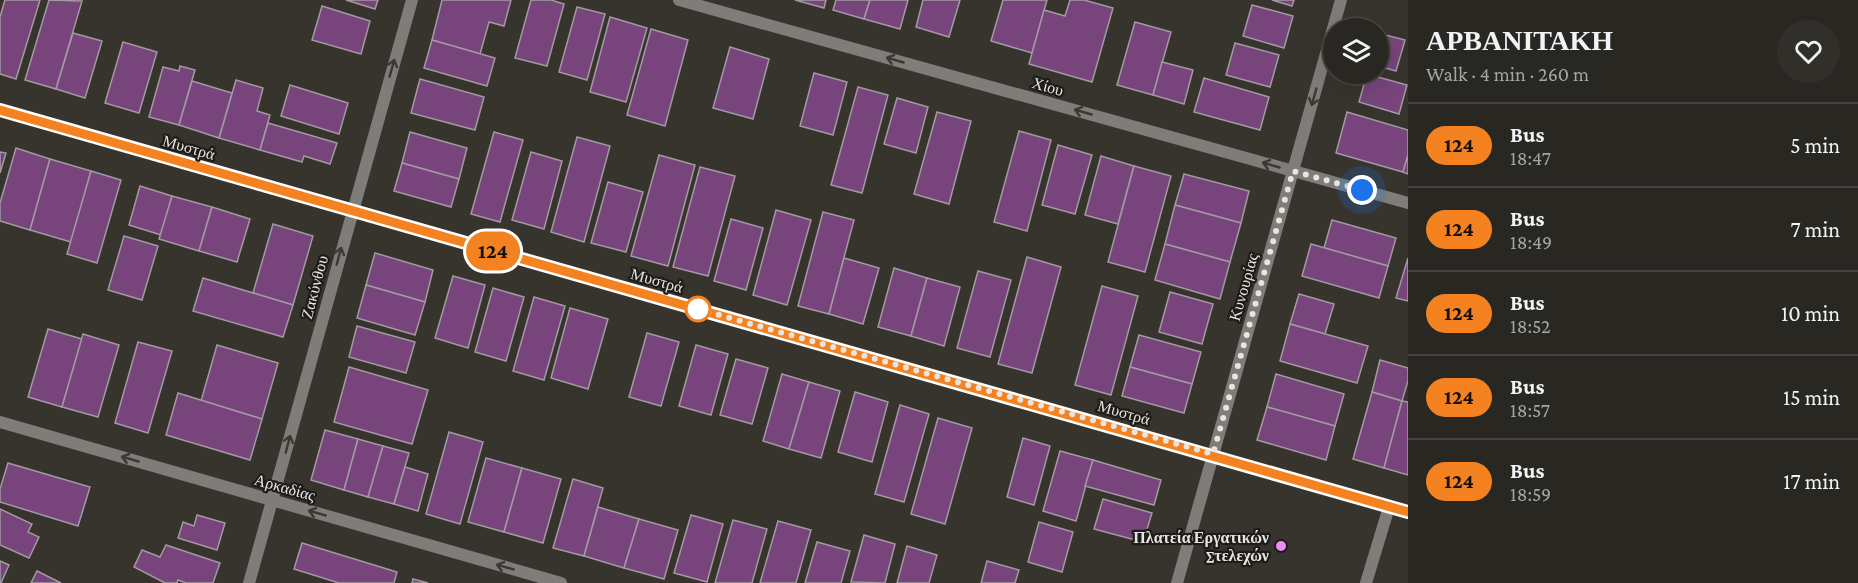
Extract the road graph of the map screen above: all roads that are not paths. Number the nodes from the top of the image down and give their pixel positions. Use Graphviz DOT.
graph roads {
  1 [pos="412,0"];
  2 [pos="679,0"];
  3 [pos="1341,0"];
  4 [pos="0,110"];
  5 [pos="1293,171"];
  6 [pos="1408,203"];
  7 [pos="352,211"];
  8 [pos="0,422"];
  9 [pos="1213,454"];
  10 [pos="272,500"];
  11 [pos="1389,507"];
  12 [pos="1408,512"];
  13 [pos="249,583"];
  14 [pos="561,583"];
  15 [pos="1177,583"];
  16 [pos="1366,583"];
  7 -- 1 [label="street, Ζακύνθου, one-way"];
  5 -- 2 [label="street, Χίου, one-way"];
  3 -- 5 [label="street, Κυνουρίας, one-way"];
  4 -- 7 [label="street, Μυστρά"];
  5 -- 6 [label="street, Χίου"];
  5 -- 9 [label="street, Κυνουρίας"];
  7 -- 9 [label="street, Μυστρά"];
  10 -- 7 [label="street, Ζακύνθου, one-way"];
  10 -- 8 [label="street, Αρκαδίας, one-way"];
  9 -- 11 [label="street, Μυστρά"];
  9 -- 15 [label="street, Κυνουρίας"];
  10 -- 13 [label="street, Ζακύνθου"];
  14 -- 10 [label="street, Αρκαδίας, one-way"];
  11 -- 12 [label="street, Μυστρά"];
  11 -- 16 [label="street"];
}
